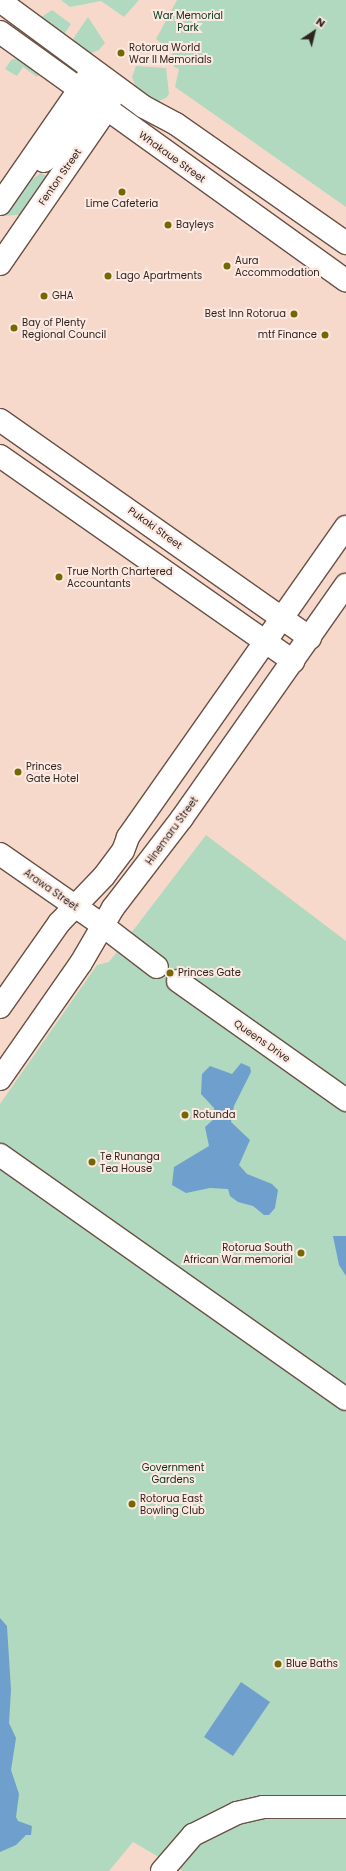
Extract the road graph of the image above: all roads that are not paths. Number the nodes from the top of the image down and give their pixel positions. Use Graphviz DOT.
graph roads {
  1 [pos="0,1"];
  2 [pos="0,32"];
  3 [pos="105,79"];
  4 [pos="93,99"];
  5 [pos="0,204"];
  6 [pos="346,243"];
  7 [pos="0,264"];
  8 [pos="346,281"];
  9 [pos="0,420"];
  10 [pos="0,456"];
  11 [pos="346,527"];
  12 [pos="346,585"];
  13 [pos="282,618"];
  14 [pos="310,638"];
  15 [pos="265,642"];
  16 [pos="293,662"];
  17 [pos="0,854"];
  18 [pos="74,906"];
  19 [pos="102,925"];
  20 [pos="156,967"];
  21 [pos="178,981"];
  22 [pos="0,1007"];
  23 [pos="0,1079"];
  24 [pos="346,1100"];
  25 [pos="0,1155"];
  26 [pos="346,1399"];
  27 [pos="346,1807"];
  28 [pos="162,1871"];
  1 -- 3 [label="street"];
  2 -- 4 [label="street, Whakaue Street"];
  3 -- 4 [label="street, Fenton Street"];
  3 -- 4 [label="street, Fenton Street"];
  3 -- 6 [label="street"];
  4 -- 5 [label="street, Fenton Street"];
  4 -- 7 [label="street, Fenton Street"];
  4 -- 8 [label="street, Whakaue Street"];
  9 -- 13 [label="street, Pukaki Street"];
  10 -- 15 [label="street"];
  11 -- 13 [label="street"];
  12 -- 14 [label="street, Hinemaru Street"];
  13 -- 14 [label="street, Pukaki Street"];
  13 -- 15 [label="street"];
  14 -- 16 [label="street, Hinemaru Street"];
  15 -- 16 [label="street"];
  15 -- 18 [label="street"];
  16 -- 19 [label="street, Hinemaru Street"];
  17 -- 18 [label="street, Arawa Street"];
  18 -- 19 [label="street, Arawa Street"];
  18 -- 22 [label="street"];
  19 -- 20 [label="street"];
  19 -- 23 [label="street, Hinemaru Street"];
  21 -- 24 [label="street, Queens Drive"];
  25 -- 26 [label="street"];
  27 -- 28 [label="street"];
}
